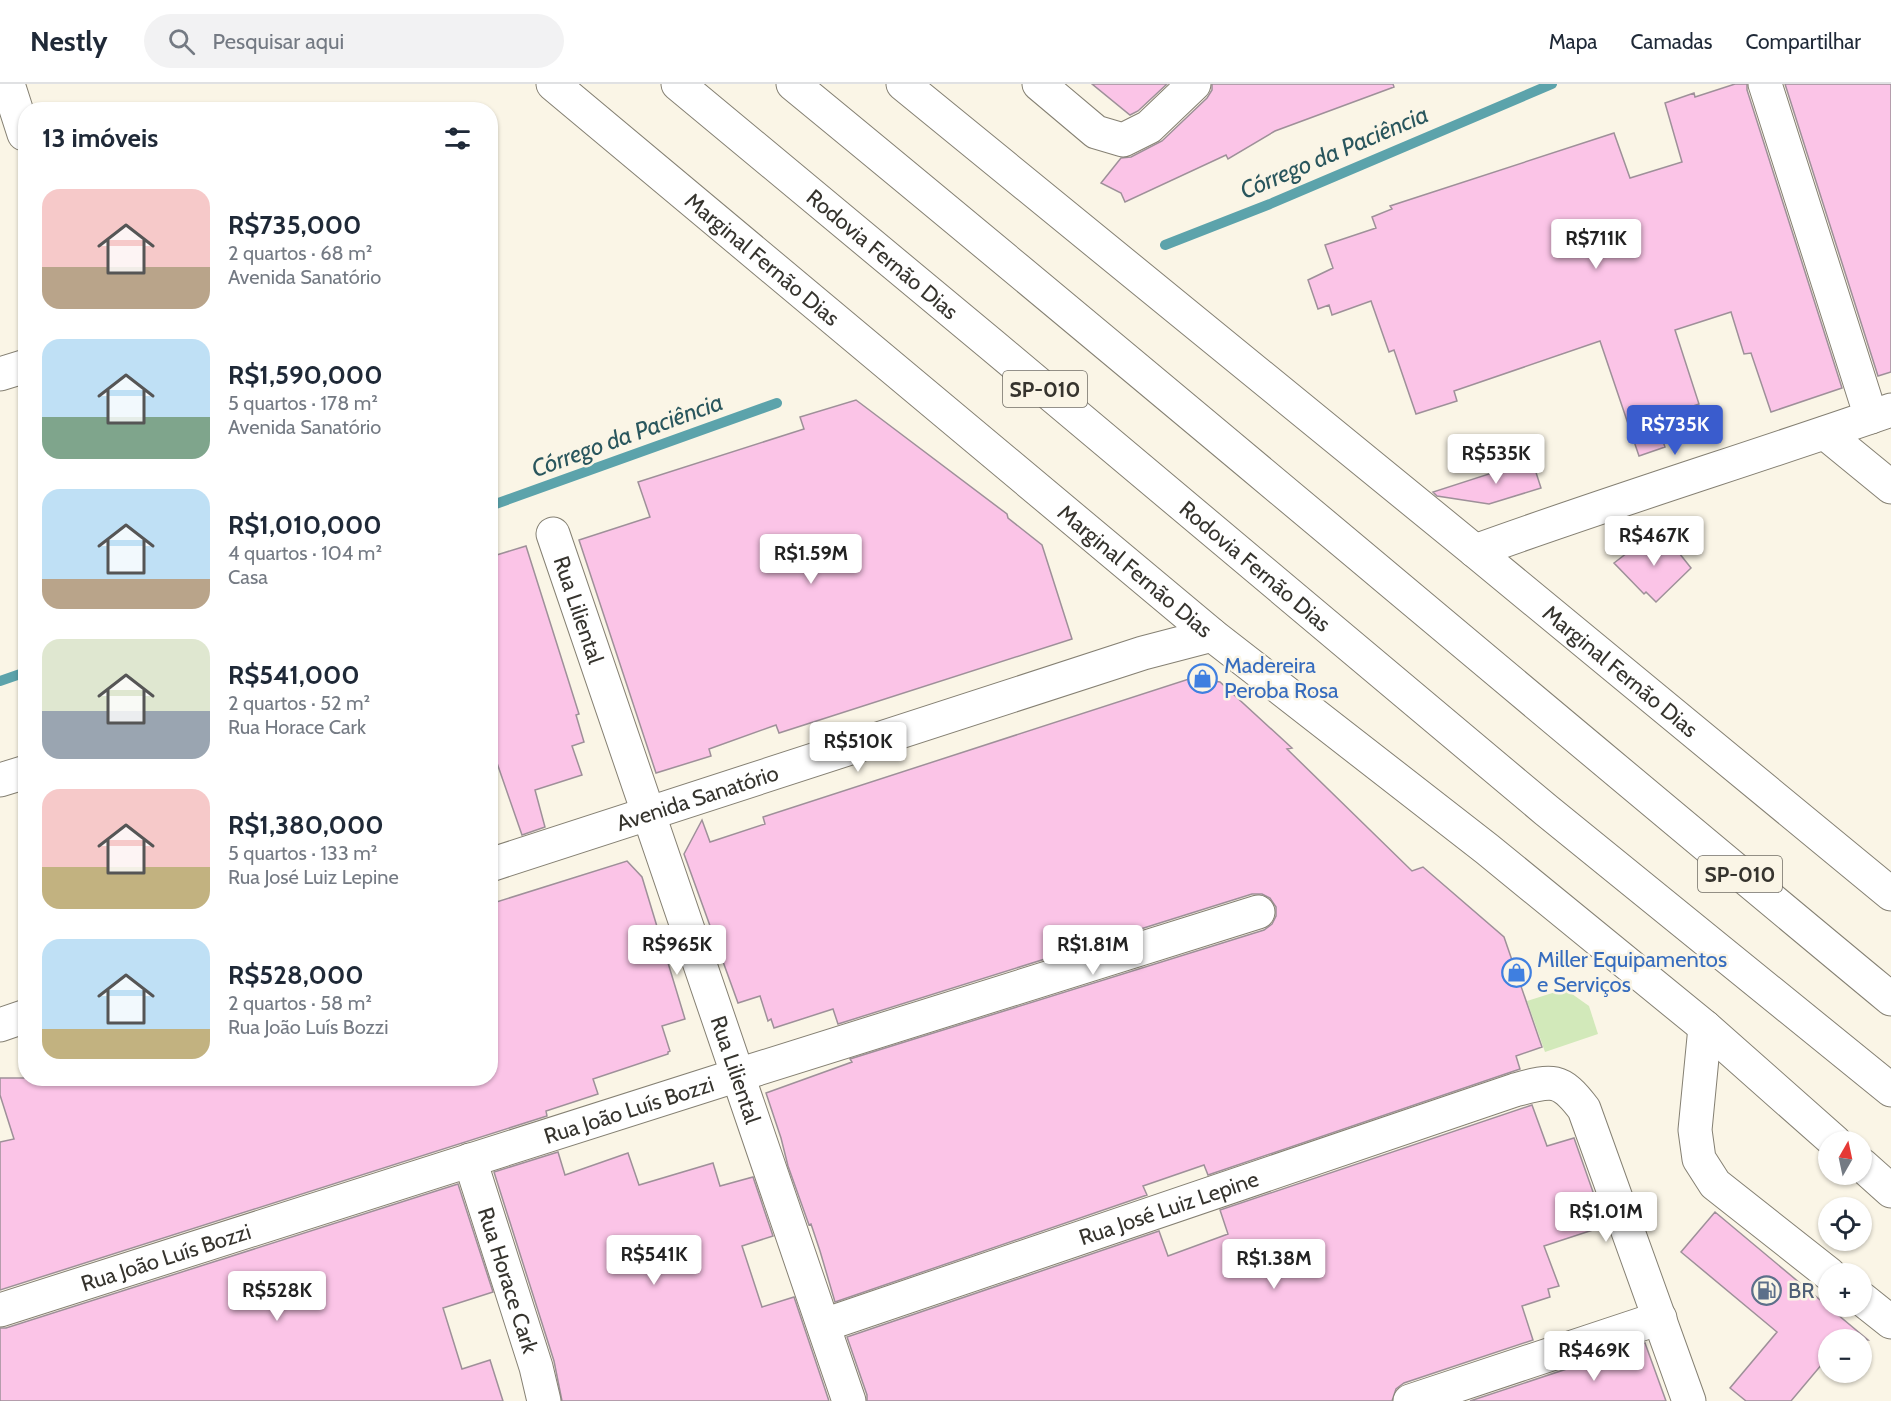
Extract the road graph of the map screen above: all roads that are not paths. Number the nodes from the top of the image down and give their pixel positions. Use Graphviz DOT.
graph roads {
  1 [pos="8,84"];
  2 [pos="553,84"];
  3 [pos="678,84"];
  4 [pos="793,84"];
  5 [pos="1039,84"];
  6 [pos="1194,84"];
  7 [pos="1765,84"];
  8 [pos="908,86"];
  9 [pos="18,115"];
  10 [pos="18,368"];
  11 [pos="0,374"];
  12 [pos="1881,413"];
  13 [pos="1825,433"];
  14 [pos="1891,488"];
  15 [pos="553,534"];
  16 [pos="1475,551"];
  17 [pos="1212,635"];
  18 [pos="18,774"];
  19 [pos="0,780"];
  20 [pos="649,815"];
  21 [pos="498,862"];
  22 [pos="1891,894"];
  23 [pos="1257,912"];
  24 [pos="1891,999"];
  25 [pos="18,1019"];
  26 [pos="0,1025"];
  27 [pos="1705,1027"];
  28 [pos="738,1075"];
  29 [pos="1891,1090"];
  30 [pos="1823,1131"];
  31 [pos="470,1160"];
  32 [pos="1872,1173"];
  33 [pos="1891,1191"];
  34 [pos="1818,1265"];
  35 [pos="1872,1307"];
  36 [pos="0,1310"];
  37 [pos="1660,1318"];
  38 [pos="1891,1322"];
  39 [pos="824,1325"];
  40 [pos="544,1401"];
  41 [pos="849,1401"];
  42 [pos="1410,1401"];
  43 [pos="1689,1401"];
  1 -- 9 [label="main road"];
  2 -- 17 [label="main road, Marginal Fernão Dias"];
  3 -- 29 [label="main road, Rodovia Fernão Dias / SP-010"];
  4 -- 24 [label="main road, SP-010"];
  5 -- 6 [label="main road"];
  7 -- 12 [label="main road"];
  8 -- 16 [label="main road, Marginal Fernão Dias"];
  10 -- 11 [label="main road"];
  12 -- 13 [label="main road"];
  13 -- 14 [label="main road"];
  13 -- 16 [label="main road"];
  15 -- 20 [label="main road, Rua Liliental"];
  16 -- 22 [label="main road, Marginal Fernão Dias"];
  17 -- 20 [label="main road, Avenida Sanatório"];
  17 -- 27 [label="main road, Marginal Fernão Dias"];
  18 -- 19 [label="main road"];
  20 -- 21 [label="main road, Avenida Sanatório"];
  20 -- 28 [label="main road, Rua Liliental"];
  23 -- 28 [label="main road, Rua João Luís Bozzi"];
  25 -- 26 [label="main road"];
  27 -- 30 [label="main road, Marginal Fernão Dias"];
  27 -- 34 [label="main road"];
  28 -- 31 [label="main road, Rua João Luís Bozzi"];
  28 -- 39 [label="main road, Rua Liliental"];
  31 -- 36 [label="main road, Rua João Luís Bozzi"];
  31 -- 40 [label="main road, Rua Horace Cark"];
  32 -- 33 [label="main road"];
  35 -- 38 [label="main road"];
  37 -- 39 [label="main road, Rua José Luiz Lepine"];
  37 -- 42 [label="main road"];
  37 -- 43 [label="main road, Rua José Luiz Lepine"];
  39 -- 41 [label="main road, Rua Liliental"];
}
